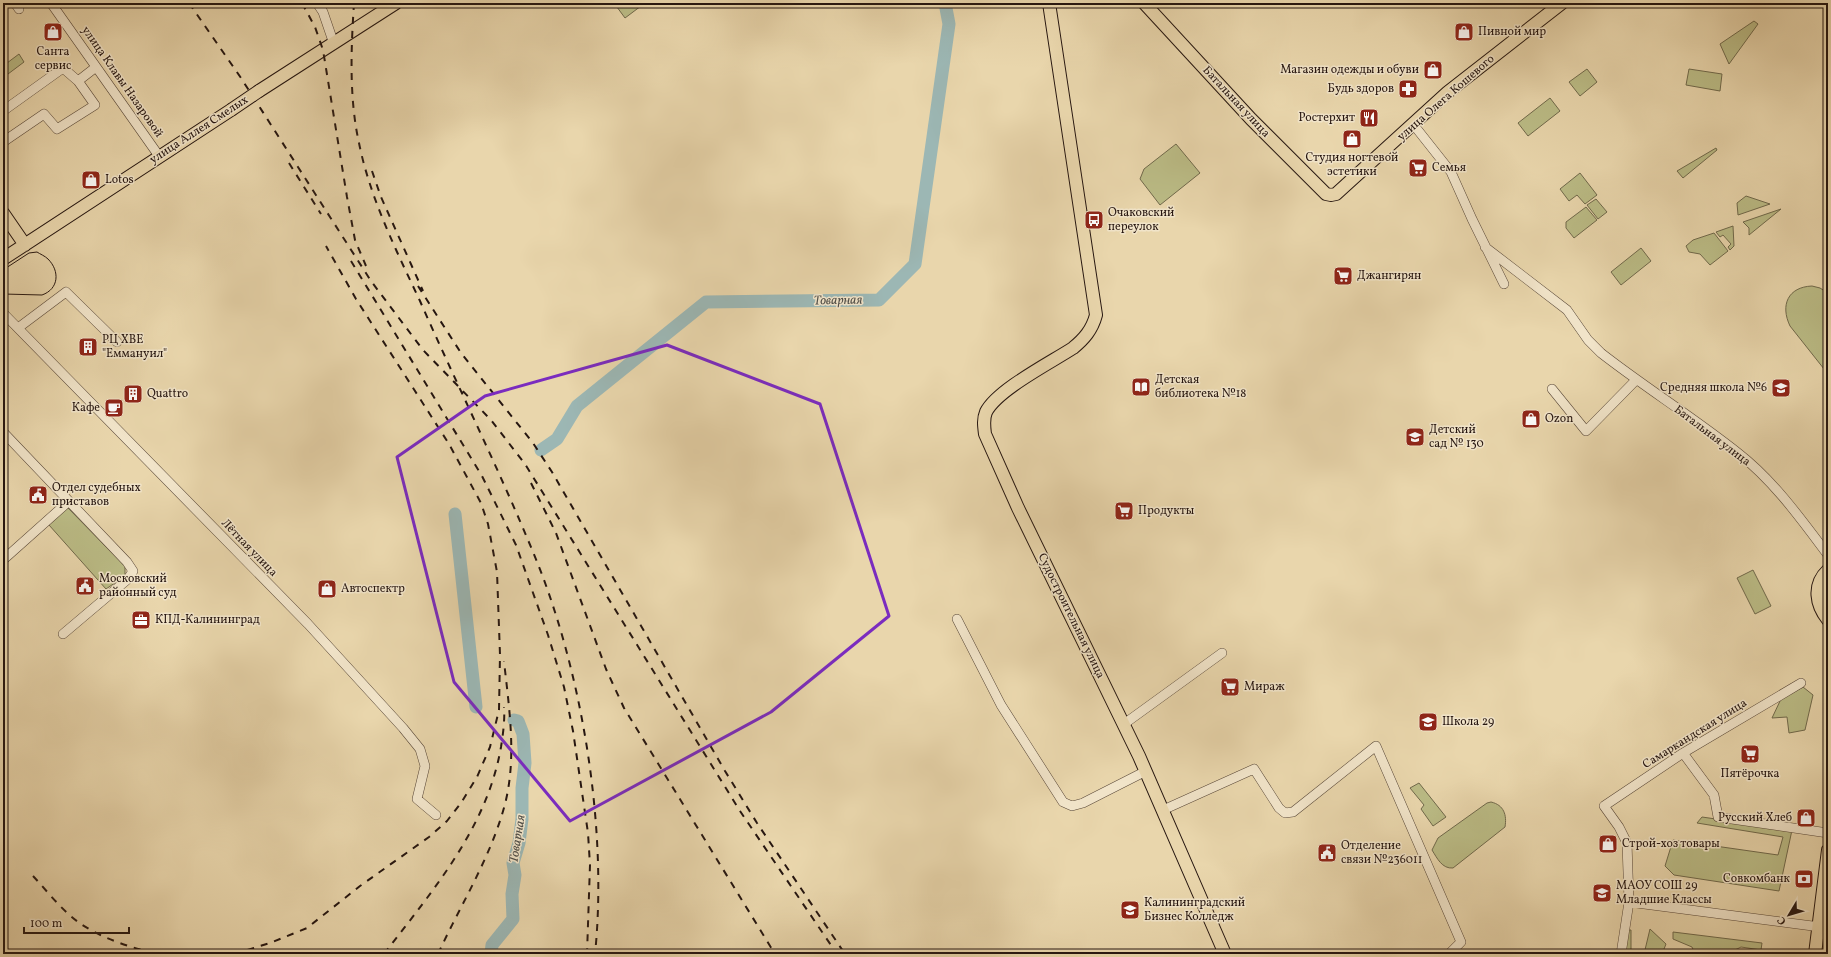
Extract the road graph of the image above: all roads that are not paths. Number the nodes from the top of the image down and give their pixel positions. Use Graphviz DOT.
graph roads {
  1 [pos="51,3"];
  2 [pos="318,3"];
  3 [pos="396,3"];
  4 [pos="1049,3"];
  5 [pos="1144,3"];
  6 [pos="1562,3"];
  7 [pos="334,44"];
  8 [pos="96,67"];
  9 [pos="78,81"];
  10 [pos="3,111"];
  11 [pos="1413,124"];
  12 [pos="3,142"];
  13 [pos="159,156"];
  14 [pos="1331,195"];
  15 [pos="3,213"];
  16 [pos="25,245"];
  17 [pos="1485,247"];
  18 [pos="3,259"];
  19 [pos="1504,284"];
  20 [pos="3,313"];
  21 [pos="18,328"];
  22 [pos="117,342"];
  23 [pos="1636,380"];
  24 [pos="1552,390"];
  25 [pos="3,432"];
  26 [pos="68,502"];
  27 [pos="1828,555"];
  28 [pos="3,560"];
  29 [pos="1828,570"];
  30 [pos="957,619"];
  31 [pos="1828,620"];
  32 [pos="63,634"];
  33 [pos="1222,653"];
  34 [pos="1801,683"];
  35 [pos="1124,724"];
  36 [pos="1683,753"];
  37 [pos="1146,771"];
  38 [pos="1161,806"];
  39 [pos="436,815"];
  40 [pos="1828,833"];
  41 [pos="1828,850"];
  42 [pos="1629,902"];
  43 [pos="1823,927"];
  44 [pos="1225,954"];
  45 [pos="1449,954"];
  46 [pos="1621,954"];
  47 [pos="1815,954"];
  1 -- 8 [label="street, улица Клавы Назаровой"];
  2 -- 7 [label="street"];
  3 -- 7 [label="main road, улица Аллея Смелых"];
  4 -- 35 [label="main road, Судостроительная улица"];
  5 -- 14 [label="main road, Батальная улица"];
  6 -- 11 [label="main road, улица Олега Кошевого"];
  7 -- 13 [label="main road, улица Аллея Смелых, bridge"];
  8 -- 9 [label="street"];
  8 -- 13 [label="street, улица Клавы Назаровой"];
  9 -- 10 [label="street"];
  9 -- 12 [label="street"];
  11 -- 14 [label="main road, улица Олега Кошевого"];
  11 -- 17 [label="street"];
  13 -- 16 [label="main road, улица Аллея Смелых"];
  15 -- 16 [label="main road"];
  16 -- 18 [label="main road, улица Аллея Смелых"];
  17 -- 19 [label="street"];
  17 -- 23 [label="street, Батальная улица"];
  20 -- 21 [label="street, Лётная улица"];
  21 -- 22 [label="street"];
  21 -- 39 [label="street, Лётная улица"];
  23 -- 24 [label="street"];
  23 -- 27 [label="street, Батальная улица"];
  25 -- 26 [label="street"];
  26 -- 28 [label="street"];
  26 -- 32 [label="street"];
  29 -- 31 [label="main road"];
  30 -- 37 [label="street"];
  33 -- 35 [label="street"];
  34 -- 36 [label="street, Самаркандская улица"];
  35 -- 37 [label="main road, Судостроительная улица"];
  36 -- 40 [label="street"];
  36 -- 42 [label="street, Самаркандская улица"];
  37 -- 38 [label="main road"];
  38 -- 44 [label="main road"];
  38 -- 45 [label="street"];
  41 -- 43 [label="main road"];
  42 -- 43 [label="street"];
  42 -- 46 [label="street"];
  43 -- 47 [label="main road"];
}
